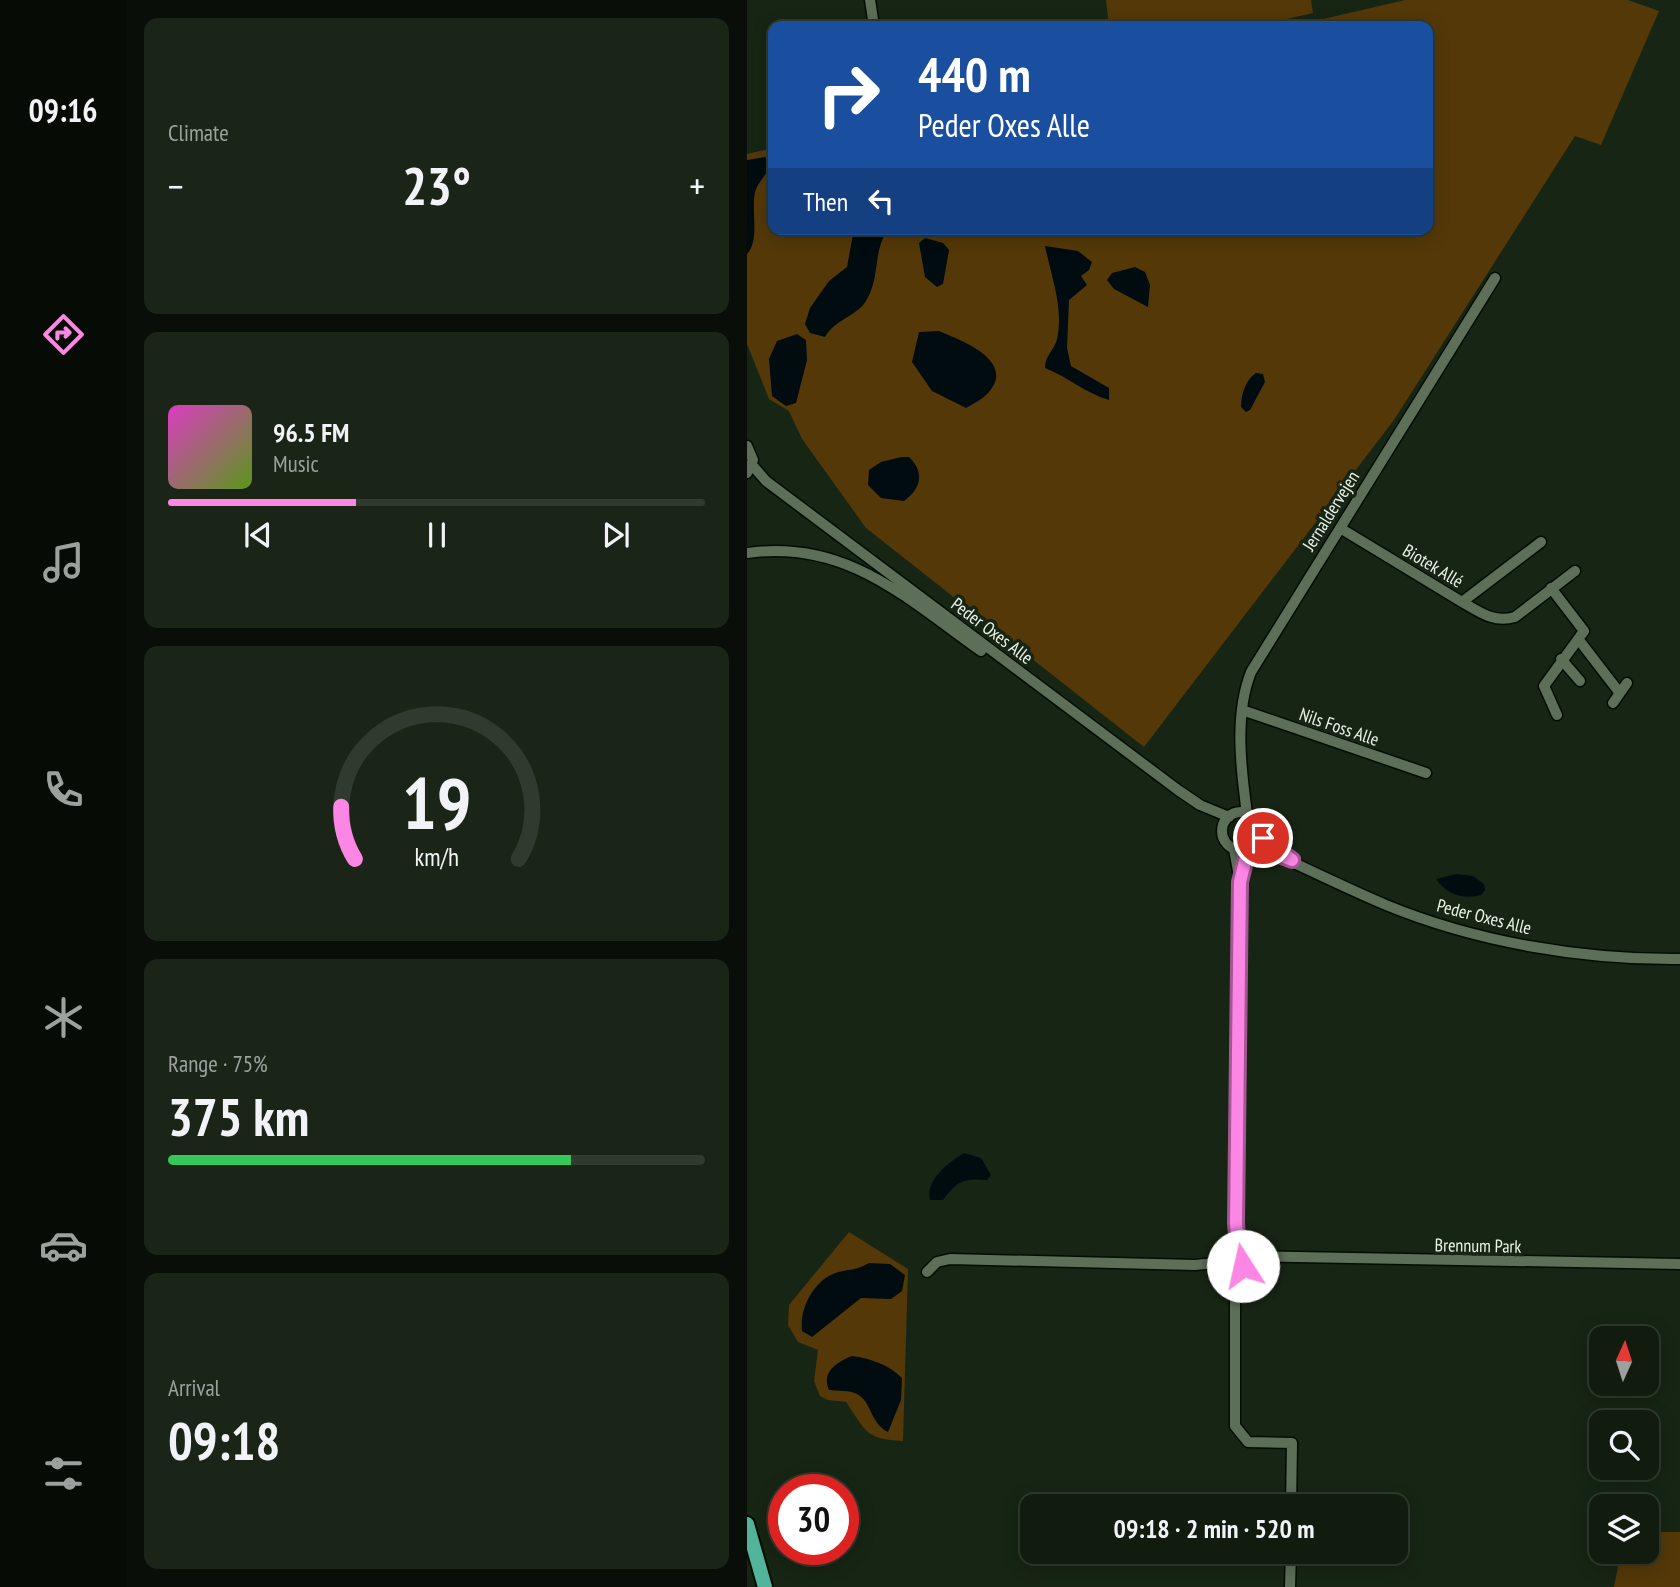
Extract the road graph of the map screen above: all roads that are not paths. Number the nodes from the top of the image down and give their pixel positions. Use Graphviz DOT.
graph roads {
  1 [pos="870,0"];
  2 [pos="873,21"];
  3 [pos="1495,278"];
  4 [pos="747,446"];
  5 [pos="749,471"];
  6 [pos="1340,528"];
  7 [pos="1541,542"];
  8 [pos="747,553"];
  9 [pos="1575,570"];
  10 [pos="1551,588"];
  11 [pos="1462,602"];
  12 [pos="1579,640"];
  13 [pos="1561,659"];
  14 [pos="1580,681"];
  15 [pos="1627,683"];
  16 [pos="1045,691"];
  17 [pos="1619,692"];
  18 [pos="1613,704"];
  19 [pos="1242,710"];
  20 [pos="1557,715"];
  21 [pos="1426,773"];
  22 [pos="1234,818"];
  23 [pos="1259,835"];
  24 [pos="1251,847"];
  25 [pos="1234,849"];
  26 [pos="1292,860"];
  27 [pos="1240,882"];
  28 [pos="1680,959"];
  29 [pos="1232,1258"];
  30 [pos="1247,1259"];
  31 [pos="1680,1264"];
  32 [pos="927,1272"];
  33 [pos="1291,1494"];
  34 [pos="747,1524"];
  35 [pos="747,1549"];
  36 [pos="1291,1564"];
  37 [pos="756,1587"];
  38 [pos="765,1587"];
  39 [pos="1290,1587"];
  1 -- 2 [label="street"];
  3 -- 6 [label="street, Jernaldervejen"];
  4 -- 5 [label="street"];
  5 -- 16 [label="street, Peder Oxes Alle"];
  6 -- 11 [label="street, Biotek Allé"];
  6 -- 19 [label="street, Jernaldervejen"];
  7 -- 11 [label="street, Biotek Allé"];
  8 -- 16 [label="street"];
  9 -- 10 [label="street"];
  10 -- 11 [label="street"];
  10 -- 12 [label="street"];
  12 -- 13 [label="street"];
  12 -- 17 [label="street"];
  13 -- 14 [label="street"];
  13 -- 20 [label="street"];
  15 -- 17 [label="street"];
  16 -- 22 [label="street, Peder Oxes Alle"];
  17 -- 18 [label="street"];
  19 -- 21 [label="street, Nils Foss Alle"];
  19 -- 22 [label="street, Jernaldervejen"];
  22 -- 23 [label="street"];
  22 -- 25 [label="street"];
  23 -- 24 [label="street"];
  23 -- 26 [label="street, Peder Oxes Alle"];
  24 -- 25 [label="street"];
  24 -- 26 [label="street, Peder Oxes Alle"];
  24 -- 27 [label="street"];
  25 -- 27 [label="street"];
  26 -- 28 [label="street, Peder Oxes Alle"];
  27 -- 29 [label="street"];
  29 -- 30 [label="street"];
  29 -- 30 [label="street"];
  29 -- 32 [label="street"];
  29 -- 33 [label="street"];
  30 -- 31 [label="street, Brennum Park"];
  34 -- 38 [label="highway"];
  35 -- 37 [label="highway"];
  36 -- 39 [label="street"];
}
